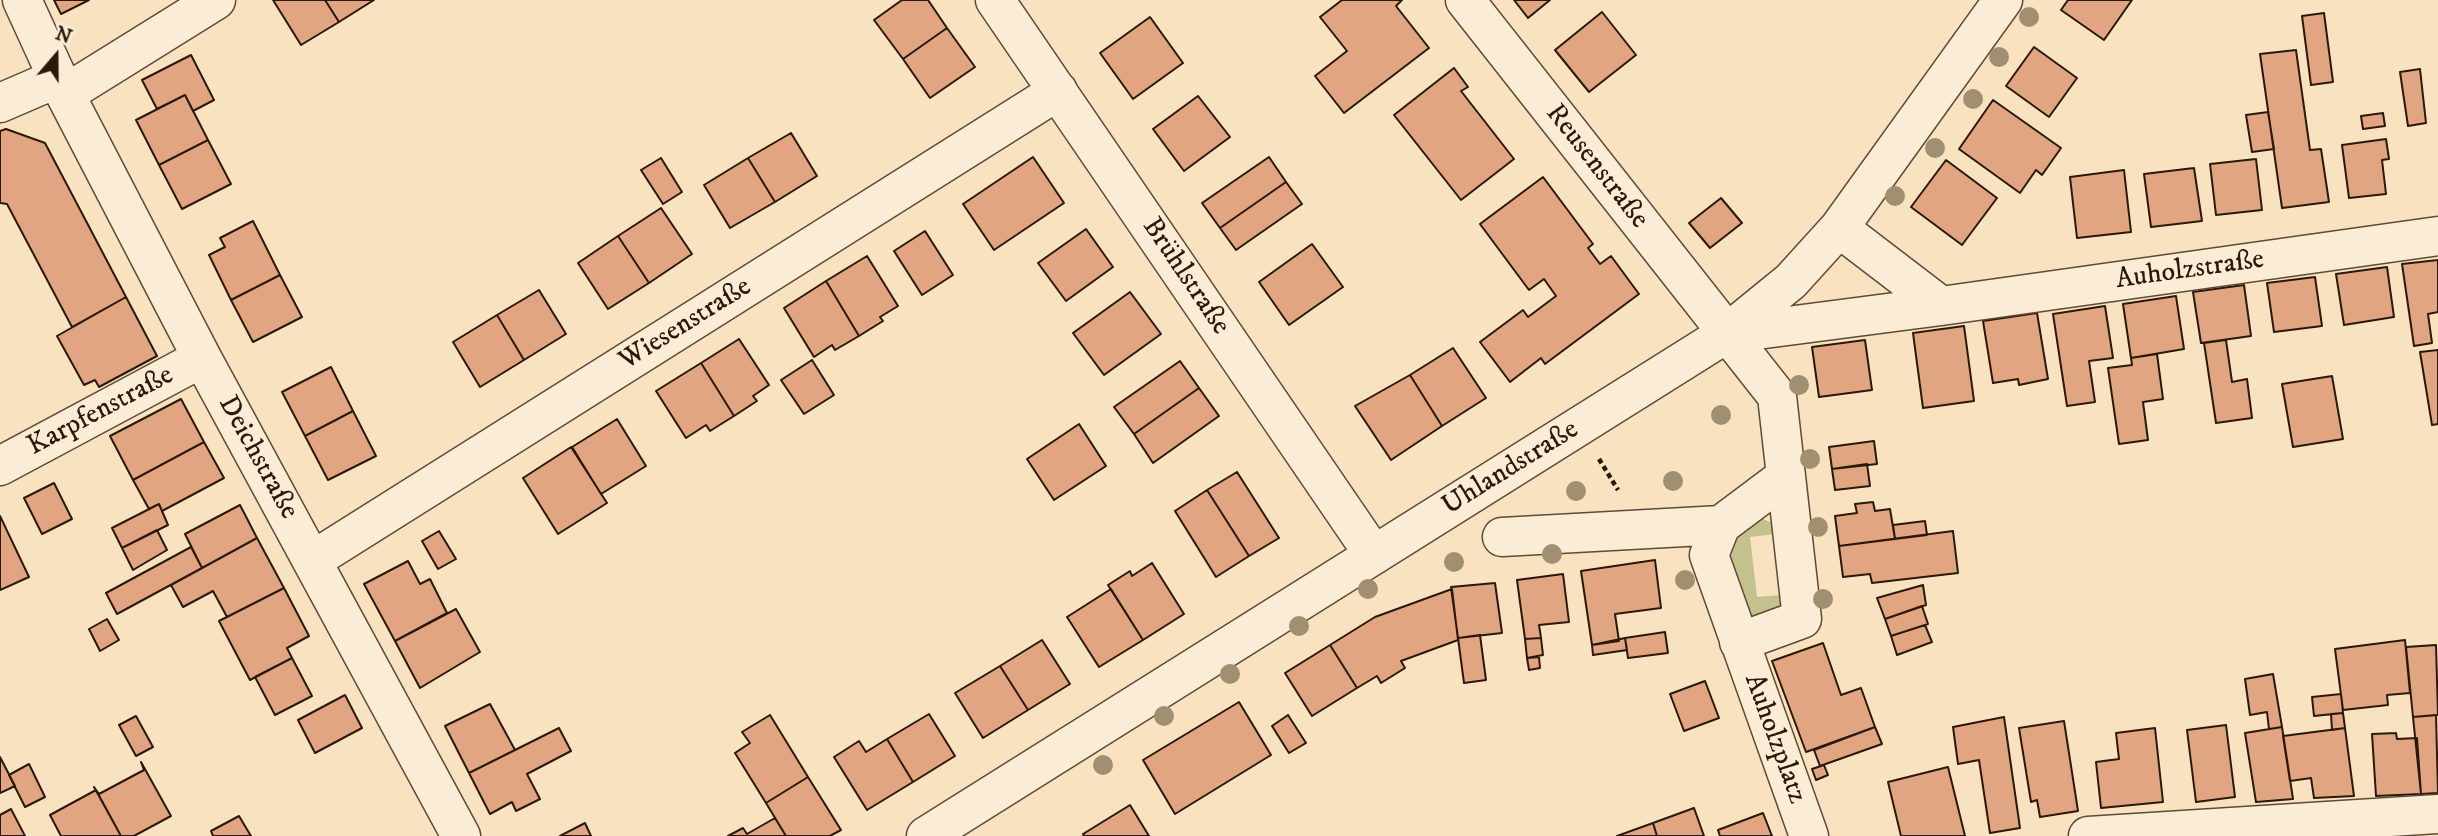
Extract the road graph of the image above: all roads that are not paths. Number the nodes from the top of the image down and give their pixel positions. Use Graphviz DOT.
graph roads {
  1 [pos="22,0"];
  2 [pos="216,0"];
  3 [pos="995,0"];
  4 [pos="1465,0"];
  5 [pos="1988,5"];
  6 [pos="62,86"];
  7 [pos="1058,90"];
  8 [pos="0,103"];
  9 [pos="1839,228"];
  10 [pos="2438,236"];
  11 [pos="1928,307"];
  12 [pos="1726,334"];
  13 [pos="202,358"];
  14 [pos="0,466"];
  15 [pos="1785,477"];
  16 [pos="1721,525"];
  17 [pos="1502,537"];
  18 [pos="1374,555"];
  19 [pos="313,559"];
  20 [pos="1740,642"];
  21 [pos="2438,814"];
  22 [pos="2379,826"];
  23 [pos="461,836"];
  24 [pos="926,836"];
  25 [pos="1809,836"];
  26 [pos="2088,836"];
  1 -- 6 [label="street, Deichstraße"];
  2 -- 6 [label="street"];
  3 -- 7 [label="street, Brühlstraße"];
  4 -- 12 [label="street, Reusenstraße"];
  5 -- 9 [label="street, Uhlandstraße"];
  6 -- 8 [label="street"];
  6 -- 13 [label="street, Deichstraße"];
  7 -- 18 [label="street, Brühlstraße"];
  7 -- 19 [label="street, Wiesenstraße"];
  9 -- 11 [label="street"];
  9 -- 12 [label="street, Uhlandstraße"];
  10 -- 11 [label="street, Auholzstraße"];
  11 -- 12 [label="street, Auholzstraße"];
  12 -- 15 [label="street, Auholzplatz"];
  12 -- 18 [label="street, Uhlandstraße"];
  13 -- 14 [label="street, Karpfenstraße"];
  13 -- 19 [label="street, Deichstraße"];
  15 -- 16 [label="street"];
  15 -- 20 [label="street, Auholzplatz"];
  16 -- 17 [label="street, Uhlandstraße"];
  16 -- 20 [label="street, Auholzplatz"];
  18 -- 24 [label="street, Uhlandstraße"];
  19 -- 23 [label="street, Deichstraße"];
  20 -- 25 [label="street, Auholzplatz"];
  21 -- 22 [label="street"];
  22 -- 26 [label="street"];
}
